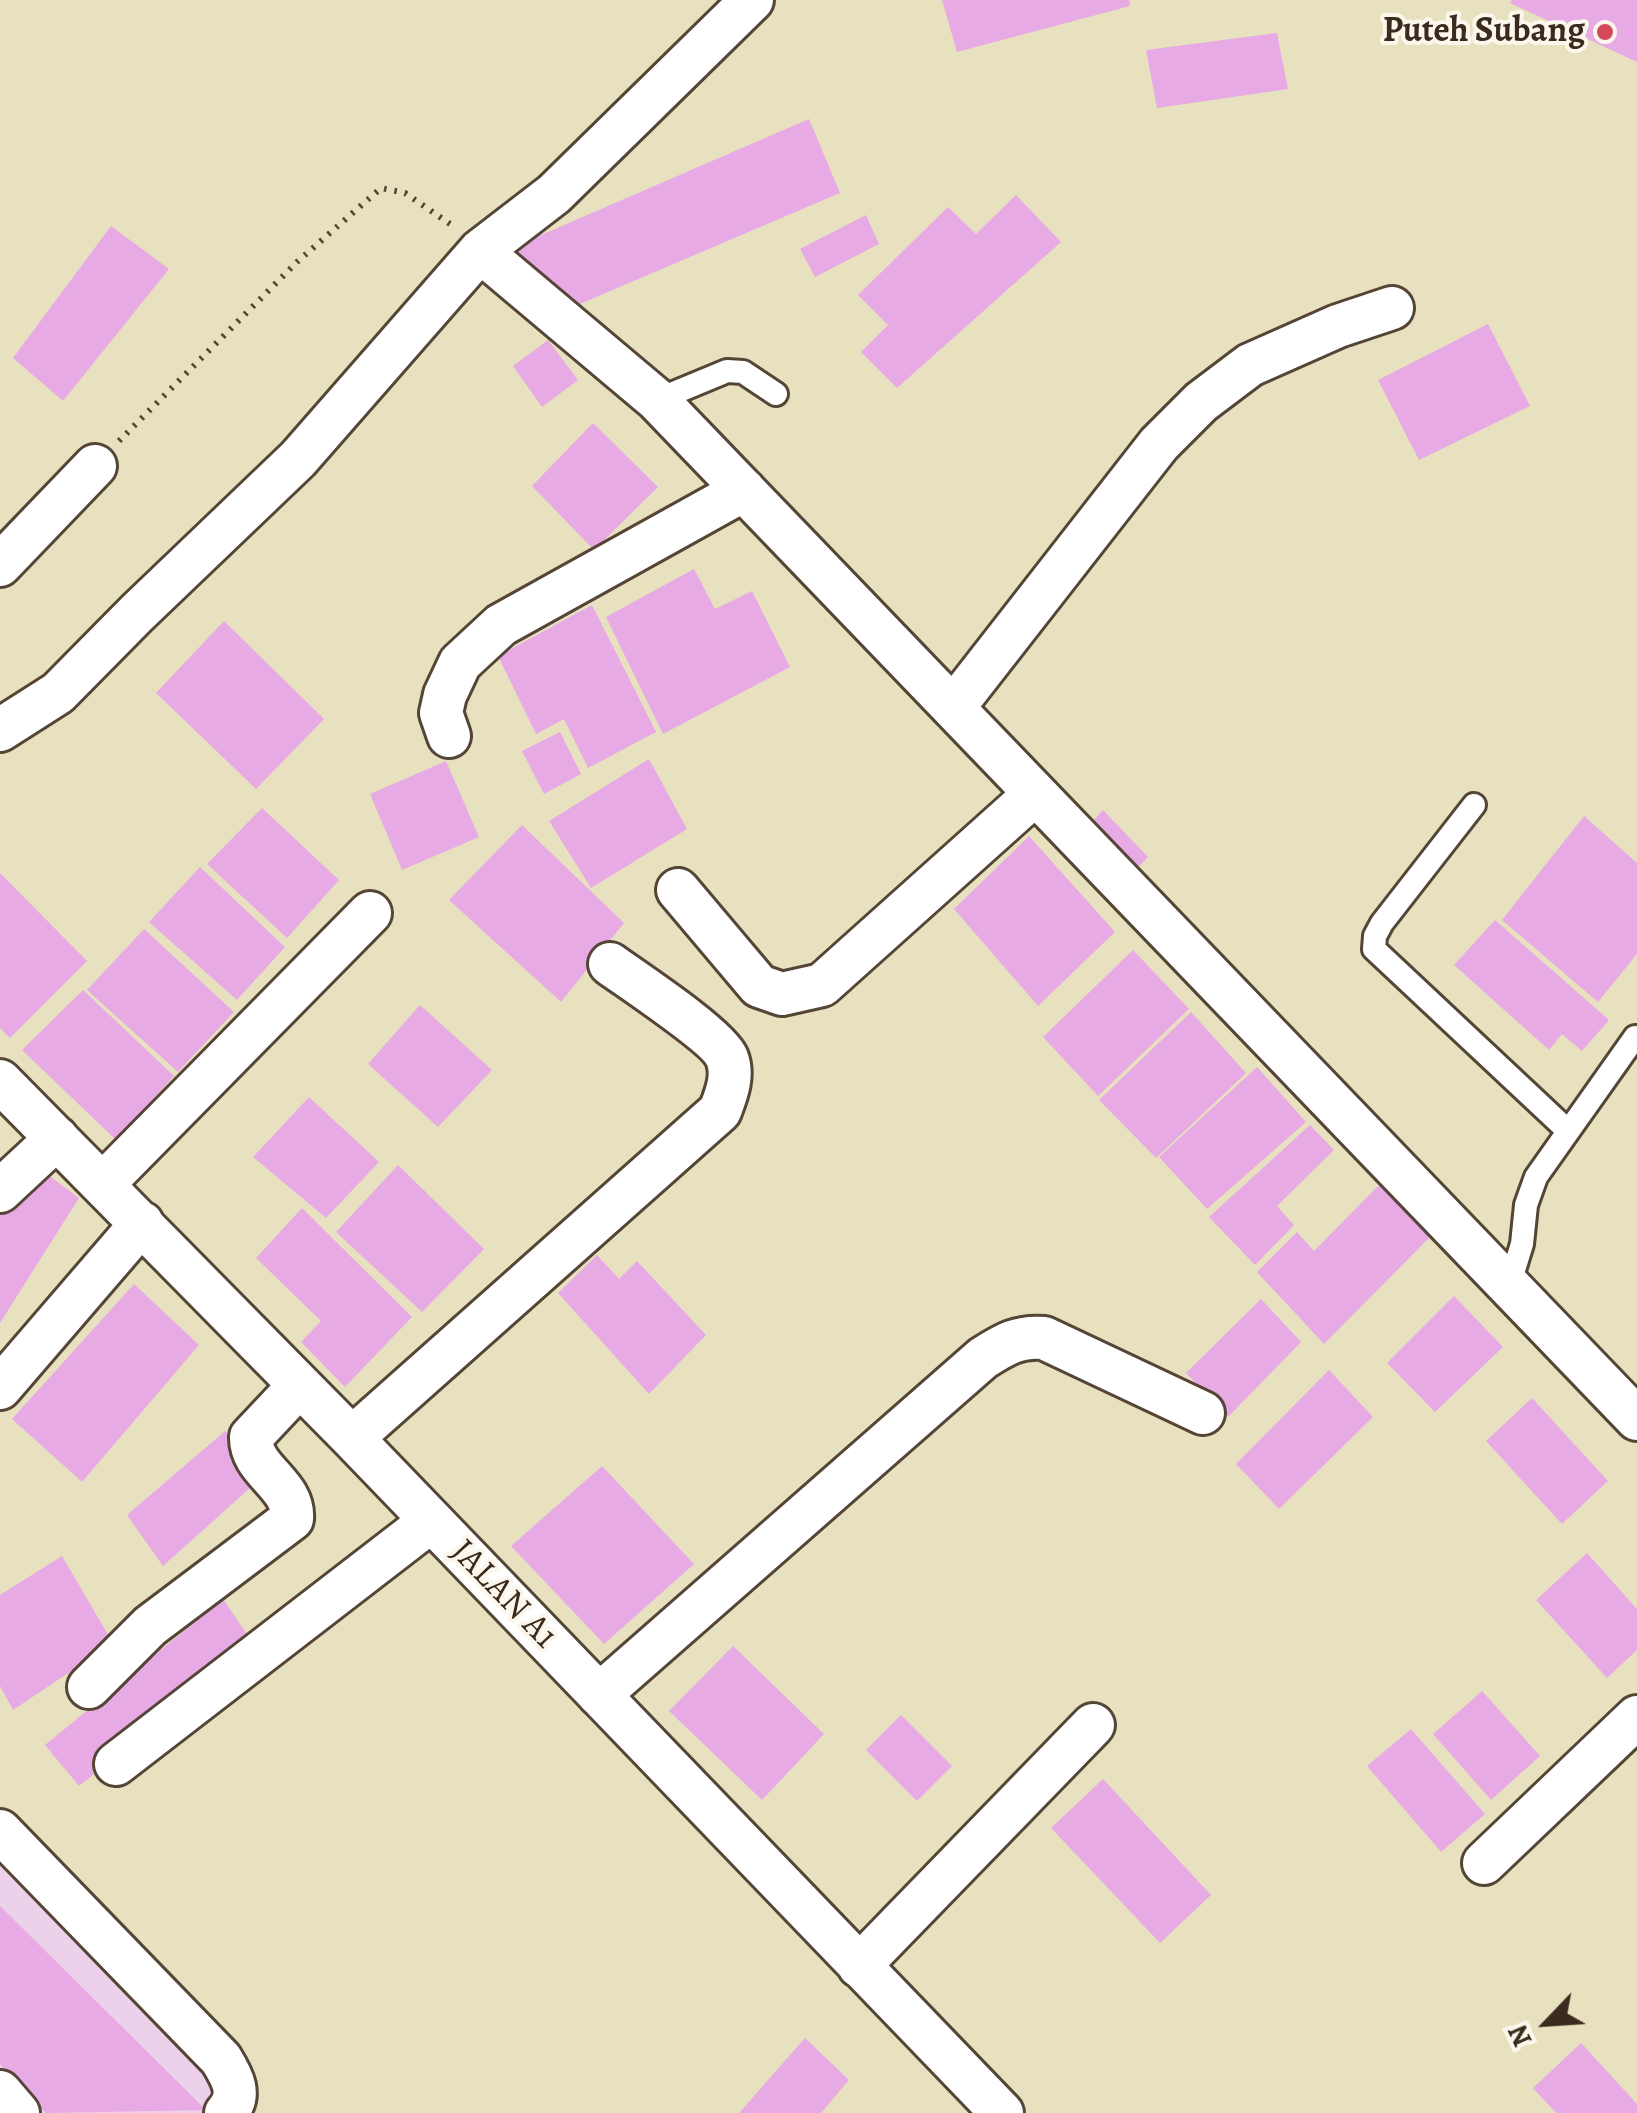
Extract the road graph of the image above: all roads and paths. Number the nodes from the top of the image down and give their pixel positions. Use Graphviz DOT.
graph roads {
  1 [pos="752,0"];
  2 [pos="480,251"];
  3 [pos="1392,308"];
  4 [pos="776,394"];
  5 [pos="657,400"];
  6 [pos="95,466"];
  7 [pos="744,490"];
  8 [pos="0,565"];
  9 [pos="953,708"];
  10 [pos="0,730"];
  11 [pos="448,736"];
  12 [pos="1036,794"];
  13 [pos="1474,805"];
  14 [pos="678,890"];
  15 [pos="370,914"];
  16 [pos="610,964"];
  17 [pos="1635,1037"];
  18 [pos="0,1081"];
  19 [pos="1567,1130"];
  20 [pos="57,1138"];
  21 [pos="103,1184"];
  22 [pos="0,1191"];
  23 [pos="142,1223"];
  24 [pos="1509,1286"];
  25 [pos="298,1387"];
  26 [pos="0,1388"];
  27 [pos="1204,1413"];
  28 [pos="1637,1419"];
  29 [pos="352,1438"];
  30 [pos="431,1520"];
  31 [pos="89,1687"];
  32 [pos="599,1695"];
  33 [pos="1637,1718"];
  34 [pos="1093,1725"];
  35 [pos="116,1764"];
  36 [pos="0,1831"];
  37 [pos="1484,1863"];
  38 [pos="859,1966"];
  39 [pos="0,2092"];
  40 [pos="18,2113"];
  41 [pos="226,2113"];
  42 [pos="1002,2113"];
  1 -- 2 [label="street"];
  2 -- 5 [label="street"];
  2 -- 6 [label="path"];
  2 -- 10 [label="street"];
  3 -- 9 [label="street"];
  4 -- 5 [label="lane"];
  5 -- 7 [label="street"];
  6 -- 8 [label="street"];
  7 -- 9 [label="street"];
  7 -- 11 [label="street"];
  9 -- 12 [label="street"];
  12 -- 14 [label="street"];
  12 -- 24 [label="street"];
  13 -- 19 [label="lane"];
  15 -- 21 [label="street"];
  16 -- 29 [label="street"];
  17 -- 19 [label="lane"];
  18 -- 20 [label="street, JALAN A1"];
  19 -- 24 [label="lane"];
  20 -- 21 [label="street, JALAN A1"];
  20 -- 22 [label="street"];
  21 -- 23 [label="street, JALAN A1"];
  23 -- 25 [label="street, JALAN A1"];
  23 -- 26 [label="street"];
  24 -- 28 [label="street"];
  25 -- 29 [label="street, JALAN A1"];
  25 -- 31 [label="street"];
  27 -- 32 [label="street"];
  29 -- 30 [label="street, JALAN A1"];
  30 -- 32 [label="street, JALAN A1"];
  30 -- 35 [label="street"];
  32 -- 38 [label="street, JALAN A1"];
  33 -- 37 [label="street"];
  34 -- 38 [label="street"];
  36 -- 41 [label="street"];
  38 -- 42 [label="street, JALAN A1"];
  39 -- 40 [label="street"];
}
